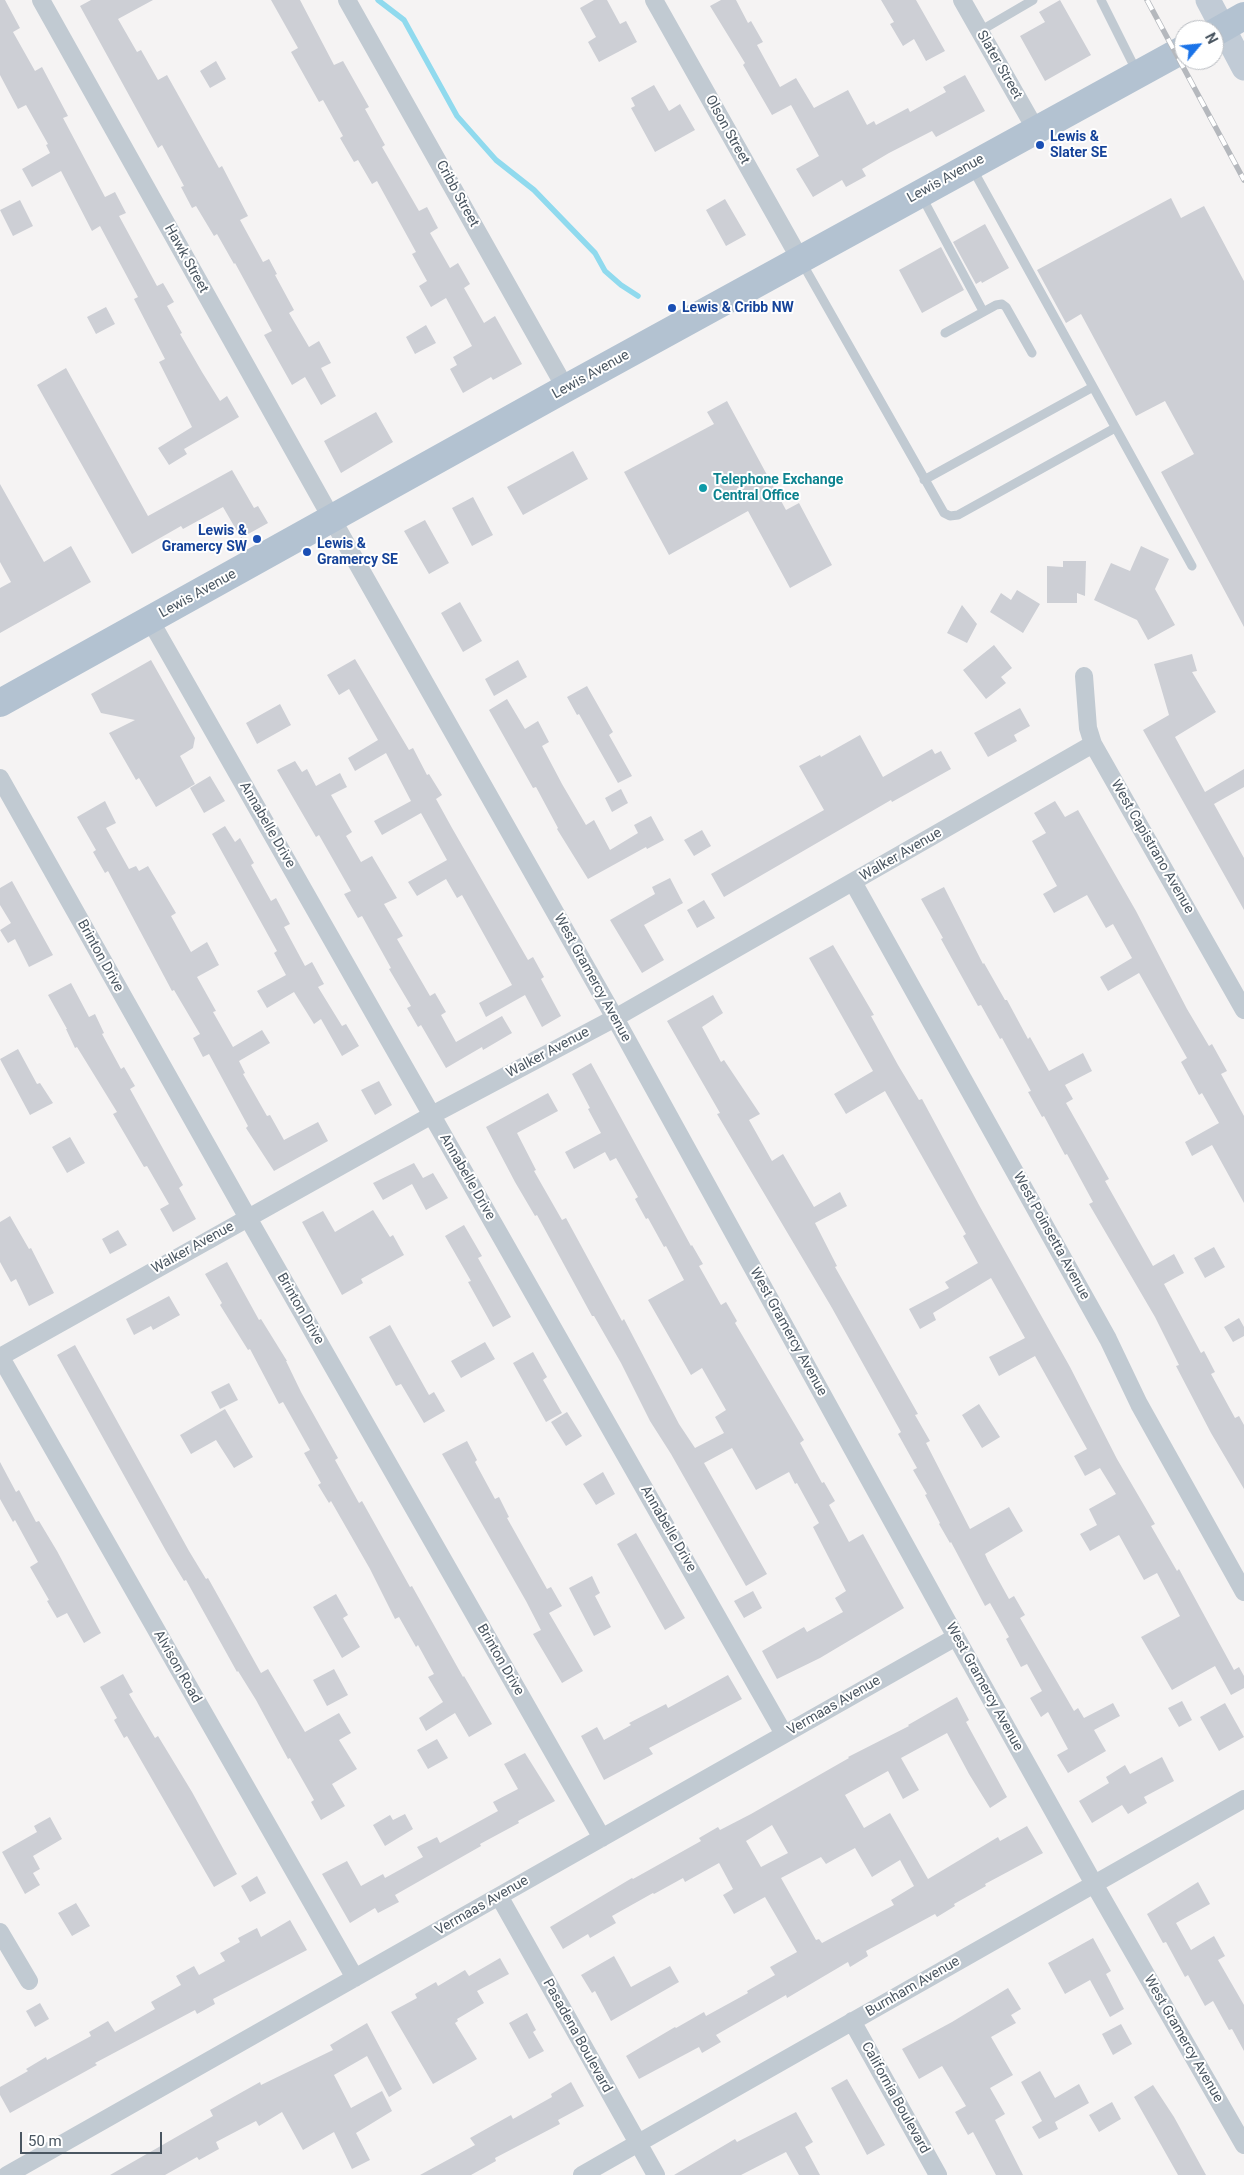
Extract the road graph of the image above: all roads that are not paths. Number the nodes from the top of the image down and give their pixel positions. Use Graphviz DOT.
graph roads {
  1 [pos="41,0"];
  2 [pos="347,0"];
  3 [pos="654,0"];
  4 [pos="962,0"];
  5 [pos="1033,0"];
  6 [pos="1101,0"];
  7 [pos="1208,0"];
  8 [pos="1227,26"];
  9 [pos="980,31"];
  10 [pos="1174,55"];
  11 [pos="1244,68"];
  12 [pos="1138,74"];
  13 [pos="1036,130"];
  14 [pos="971,166"];
  15 [pos="920,194"];
  16 [pos="800,259"];
  17 [pos="984,311"];
  18 [pos="945,333"];
  19 [pos="1032,353"];
  20 [pos="1093,386"];
  21 [pos="566,389"];
  22 [pos="1116,428"];
  23 [pos="924,480"];
  24 [pos="332,519"];
  25 [pos="1192,566"];
  26 [pos="150,620"];
  27 [pos="1084,676"];
  28 [pos="0,704"];
  29 [pos="1093,744"];
  30 [pos="0,778"];
  31 [pos="853,882"];
  32 [pos="1244,1010"];
  33 [pos="615,1018"];
  34 [pos="432,1115"];
  35 [pos="248,1218"];
  36 [pos="0,1357"];
  37 [pos="1244,1592"];
  38 [pos="956,1637"];
  39 [pos="784,1734"];
  40 [pos="1244,1799"];
  41 [pos="602,1838"];
  42 [pos="1094,1884"];
  43 [pos="499,1896"];
  44 [pos="0,1932"];
  45 [pos="355,1978"];
  46 [pos="28,1981"];
  47 [pos="852,2021"];
  48 [pos="638,2143"];
  49 [pos="1244,2145"];
  50 [pos="8,2175"];
  51 [pos="582,2175"];
  52 [pos="656,2175"];
  53 [pos="938,2175"];
  1 -- 24 [label="street, Hawk Street"];
  2 -- 21 [label="street, Cribb Street"];
  3 -- 16 [label="street, Olson Street"];
  4 -- 9 [label="street, Slater Street"];
  5 -- 9 [label="lane"];
  6 -- 12 [label="lane"];
  7 -- 8 [label="main road"];
  8 -- 11 [label="main road"];
  9 -- 13 [label="street, Slater Street"];
  10 -- 12 [label="main road, Lewis Avenue"];
  12 -- 13 [label="main road, Lewis Avenue"];
  13 -- 14 [label="main road, Lewis Avenue"];
  14 -- 15 [label="main road, Lewis Avenue"];
  14 -- 20 [label="lane"];
  15 -- 16 [label="main road, Lewis Avenue"];
  15 -- 17 [label="lane"];
  16 -- 21 [label="main road, Lewis Avenue"];
  16 -- 23 [label="lane"];
  17 -- 18 [label="lane"];
  17 -- 19 [label="lane"];
  20 -- 22 [label="lane"];
  20 -- 23 [label="lane"];
  21 -- 24 [label="main road, Lewis Avenue"];
  22 -- 23 [label="lane"];
  22 -- 25 [label="lane"];
  24 -- 26 [label="main road, Lewis Avenue"];
  24 -- 33 [label="street, West Gramercy Avenue"];
  26 -- 28 [label="main road, Lewis Avenue"];
  26 -- 34 [label="street, Annabelle Drive"];
  27 -- 29 [label="street, West Capistrano Avenue"];
  29 -- 31 [label="street, Walker Avenue"];
  29 -- 32 [label="street, West Capistrano Avenue"];
  30 -- 35 [label="street, Brinton Drive"];
  31 -- 33 [label="street, Walker Avenue"];
  31 -- 37 [label="street, West Poinsetta Avenue"];
  33 -- 34 [label="street, Walker Avenue"];
  33 -- 38 [label="street, West Gramercy Avenue"];
  34 -- 35 [label="street, Walker Avenue"];
  34 -- 39 [label="street, Annabelle Drive"];
  35 -- 36 [label="street, Walker Avenue"];
  35 -- 41 [label="street, Brinton Drive"];
  36 -- 45 [label="street, Alvison Road"];
  38 -- 39 [label="street, Vermaas Avenue"];
  38 -- 42 [label="street, West Gramercy Avenue"];
  39 -- 41 [label="street, Vermaas Avenue"];
  40 -- 42 [label="street, Burnham Avenue"];
  41 -- 43 [label="street, Vermaas Avenue"];
  42 -- 47 [label="street, Burnham Avenue"];
  42 -- 49 [label="street, West Gramercy Avenue"];
  43 -- 45 [label="street, Vermaas Avenue"];
  43 -- 48 [label="street, Pasadena Boulevard"];
  44 -- 46 [label="street"];
  45 -- 50 [label="street, Vermaas Avenue"];
  47 -- 48 [label="street, Burnham Avenue"];
  47 -- 53 [label="street, California Boulevard"];
  48 -- 51 [label="street, Burnham Avenue"];
  48 -- 52 [label="street, Pasadena Boulevard"];
}
